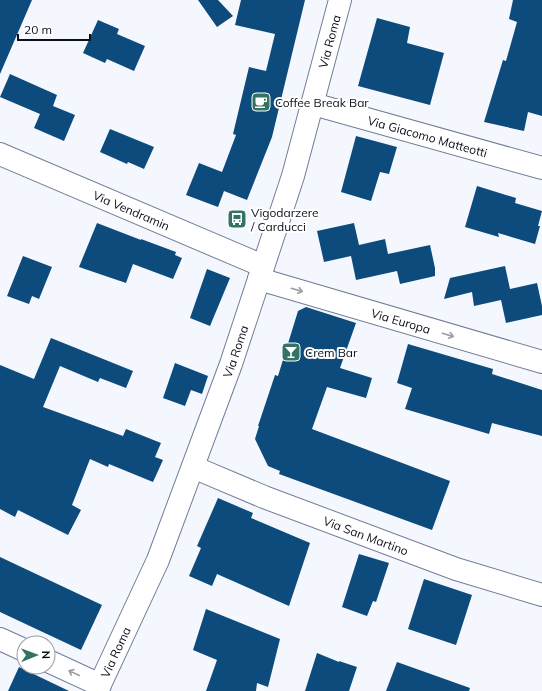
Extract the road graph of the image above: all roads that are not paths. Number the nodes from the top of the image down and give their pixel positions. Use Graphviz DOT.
graph roads {
  1 [pos="340,0"];
  2 [pos="313,104"];
  3 [pos="0,154"];
  4 [pos="542,168"];
  5 [pos="261,272"];
  6 [pos="542,362"];
  7 [pos="193,467"];
  8 [pos="542,596"];
  9 [pos="0,639"];
  10 [pos="16,646"];
  11 [pos="56,665"];
  12 [pos="99,688"];
  1 -- 2 [label="street, Via Roma"];
  2 -- 4 [label="street, Via Giacomo Matteotti"];
  2 -- 5 [label="street, Via Roma"];
  3 -- 5 [label="street, Via Vendramin"];
  5 -- 6 [label="street, Via Europa, one-way"];
  5 -- 7 [label="street, Via Roma"];
  7 -- 8 [label="street, Via San Martino"];
  7 -- 12 [label="street, Via Roma"];
  9 -- 10 [label="street"];
  12 -- 11 [label="street, one-way"];
}
